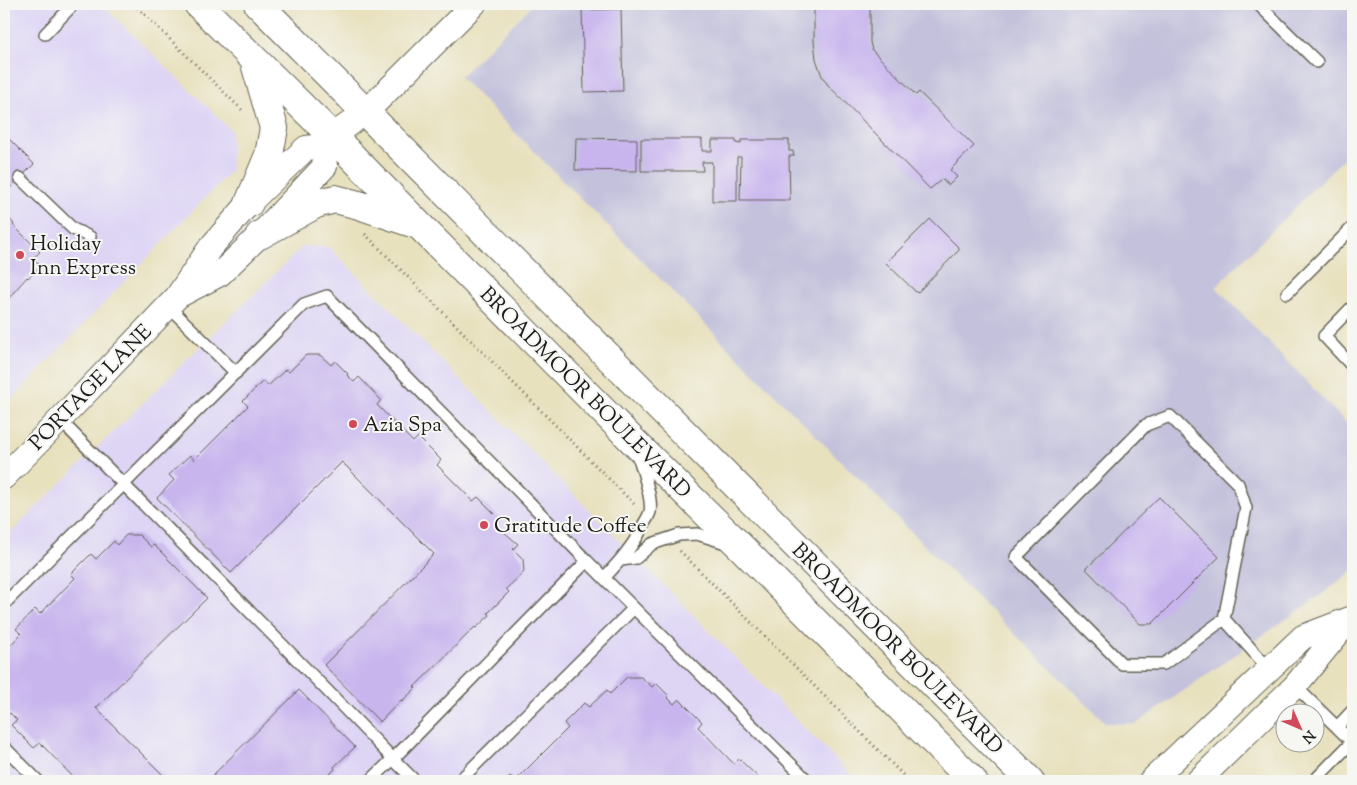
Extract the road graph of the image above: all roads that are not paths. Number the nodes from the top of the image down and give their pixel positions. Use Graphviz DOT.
graph roads {
  1 [pos="73,4"];
  2 [pos="198,4"];
  3 [pos="258,4"];
  4 [pos="474,4"];
  5 [pos="1258,4"];
  6 [pos="45,34"];
  7 [pos="254,58"];
  8 [pos="1317,62"];
  9 [pos="366,112"];
  10 [pos="328,141"];
  11 [pos="20,178"];
  12 [pos="249,203"];
  13 [pos="420,226"];
  14 [pos="1353,227"];
  15 [pos="260,235"];
  16 [pos="90,237"];
  17 [pos="1287,293"];
  18 [pos="172,301"];
  19 [pos="1353,306"];
  20 [pos="1353,367"];
  21 [pos="236,373"];
  22 [pos="60,420"];
  23 [pos="634,442"];
  24 [pos="4,477"];
  25 [pos="123,484"];
  26 [pos="742,548"];
  27 [pos="621,560"];
  28 [pos="587,561"];
  29 [pos="604,578"];
  30 [pos="4,604"];
  31 [pos="634,608"];
  32 [pos="1352,618"];
  33 [pos="1224,619"];
  34 [pos="1270,669"];
  35 [pos="1295,686"];
  36 [pos="1353,710"];
  37 [pos="1337,727"];
  38 [pos="1353,742"];
  39 [pos="4,747"];
  40 [pos="393,759"];
  41 [pos="38,781"];
  42 [pos="370,781"];
  43 [pos="415,781"];
  44 [pos="459,781"];
  45 [pos="808,781"];
  46 [pos="973,781"];
  47 [pos="1030,781"];
  48 [pos="1151,781"];
  49 [pos="1198,781"];
  50 [pos="1314,781"];
  1 -- 6 [label="lane"];
  2 -- 7 [label="main road, BROADMOOR BOULEVARD"];
  3 -- 9 [label="main road, BROADMOOR BOULEVARD"];
  4 -- 9 [label="street"];
  5 -- 8 [label="lane"];
  7 -- 10 [label="main road, BROADMOOR BOULEVARD"];
  7 -- 12 [label="main road"];
  9 -- 10 [label="street"];
  9 -- 47 [label="main road, BROADMOOR BOULEVARD"];
  10 -- 12 [label="street, PORTAGE LANE"];
  10 -- 13 [label="main road, BROADMOOR BOULEVARD"];
  10 -- 15 [label="street, PORTAGE LANE"];
  11 -- 16 [label="lane"];
  12 -- 18 [label="street, PORTAGE LANE"];
  13 -- 15 [label="main road"];
  13 -- 23 [label="main road, BROADMOOR BOULEVARD"];
  14 -- 17 [label="lane"];
  15 -- 18 [label="street, PORTAGE LANE"];
  18 -- 21 [label="lane"];
  18 -- 22 [label="street, PORTAGE LANE"];
  19 -- 20 [label="lane"];
  21 -- 25 [label="lane"];
  21 -- 28 [label="lane"];
  22 -- 24 [label="street, PORTAGE LANE"];
  22 -- 25 [label="lane"];
  23 -- 26 [label="main road, BROADMOOR BOULEVARD"];
  23 -- 27 [label="lane"];
  25 -- 30 [label="lane"];
  25 -- 40 [label="lane"];
  26 -- 27 [label="lane"];
  26 -- 46 [label="main road, BROADMOOR BOULEVARD"];
  27 -- 29 [label="lane"];
  28 -- 29 [label="lane"];
  28 -- 40 [label="lane"];
  29 -- 31 [label="lane"];
  31 -- 44 [label="lane"];
  31 -- 45 [label="lane"];
  32 -- 34 [label="street"];
  32 -- 35 [label="street"];
  33 -- 33 [label="lane"];
  33 -- 34 [label="lane"];
  34 -- 48 [label="street"];
  35 -- 37 [label="lane"];
  35 -- 49 [label="street"];
  36 -- 37 [label="lane"];
  37 -- 38 [label="lane"];
  38 -- 50 [label="lane"];
  39 -- 41 [label="lane"];
  40 -- 42 [label="lane"];
  40 -- 43 [label="lane"];
}
